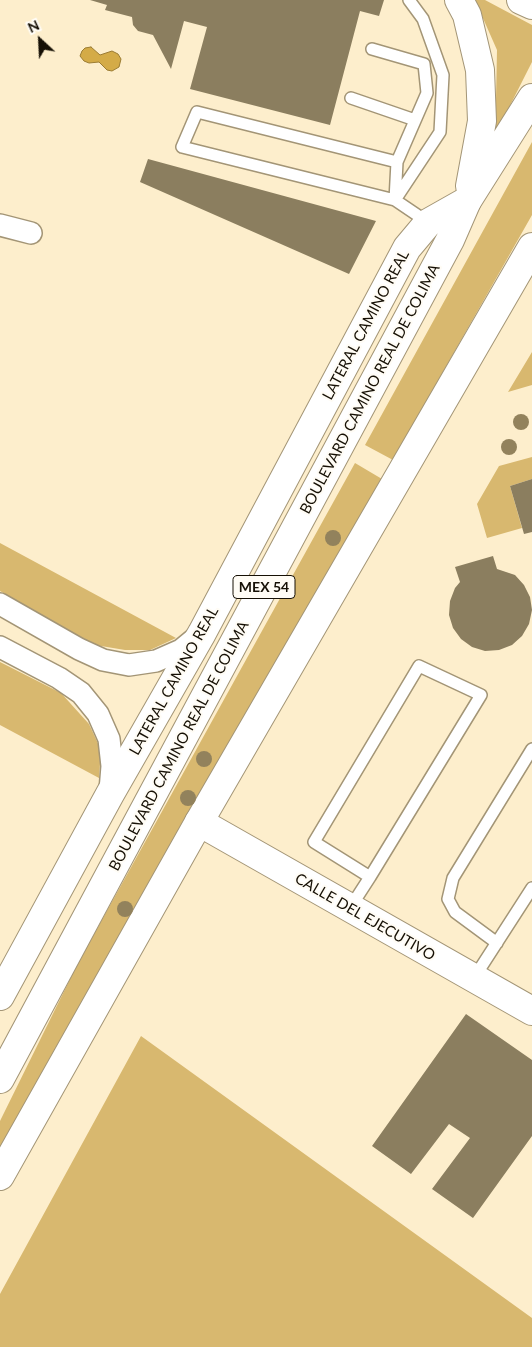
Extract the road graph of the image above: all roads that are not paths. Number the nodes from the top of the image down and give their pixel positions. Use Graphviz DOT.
graph roads {
  1 [pos="409,0"];
  2 [pos="458,0"];
  3 [pos="521,0"];
  4 [pos="532,5"];
  5 [pos="372,49"];
  6 [pos="351,98"];
  7 [pos="532,98"];
  8 [pos="415,120"];
  9 [pos="397,162"];
  10 [pos="395,200"];
  11 [pos="467,201"];
  12 [pos="0,225"];
  13 [pos="439,231"];
  14 [pos="31,233"];
  15 [pos="532,247"];
  16 [pos="0,604"];
  17 [pos="202,633"];
  18 [pos="0,646"];
  19 [pos="532,749"];
  20 [pos="110,794"];
  21 [pos="199,822"];
  22 [pos="370,877"];
  23 [pos="532,888"];
  24 [pos="350,908"];
  25 [pos="497,943"];
  26 [pos="474,978"];
  27 [pos="0,996"];
  28 [pos="532,1011"];
  29 [pos="0,1079"];
  30 [pos="0,1176"];
  1 -- 10 [label="lane"];
  2 -- 11 [label="main road"];
  3 -- 4 [label="main road"];
  5 -- 8 [label="lane"];
  6 -- 8 [label="lane"];
  7 -- 11 [label="main road, BOULEVARD CAMINO REAL DE COLIMA / MEX 54"];
  8 -- 9 [label="lane"];
  9 -- 10 [label="lane"];
  9 -- 10 [label="lane"];
  10 -- 13 [label="lane"];
  11 -- 13 [label="main road, BOULEVARD CAMINO REAL DE COLIMA / MEX 54"];
  12 -- 14 [label="street"];
  13 -- 17 [label="main road, LATERAL CAMINO REAL"];
  13 -- 29 [label="main road, BOULEVARD CAMINO REAL DE COLIMA / MEX 54"];
  15 -- 21 [label="main road"];
  16 -- 17 [label="street"];
  17 -- 20 [label="main road, LATERAL CAMINO REAL"];
  18 -- 20 [label="street"];
  19 -- 25 [label="lane"];
  20 -- 27 [label="main road, LATERAL CAMINO REAL"];
  21 -- 24 [label="main road, CALLE DEL EJECUTIVO"];
  21 -- 30 [label="main road"];
  22 -- 22 [label="lane"];
  22 -- 24 [label="lane"];
  23 -- 25 [label="lane"];
  24 -- 26 [label="main road, CALLE DEL EJECUTIVO"];
  25 -- 26 [label="lane"];
  26 -- 28 [label="main road, CALLE DEL EJECUTIVO"];
}
